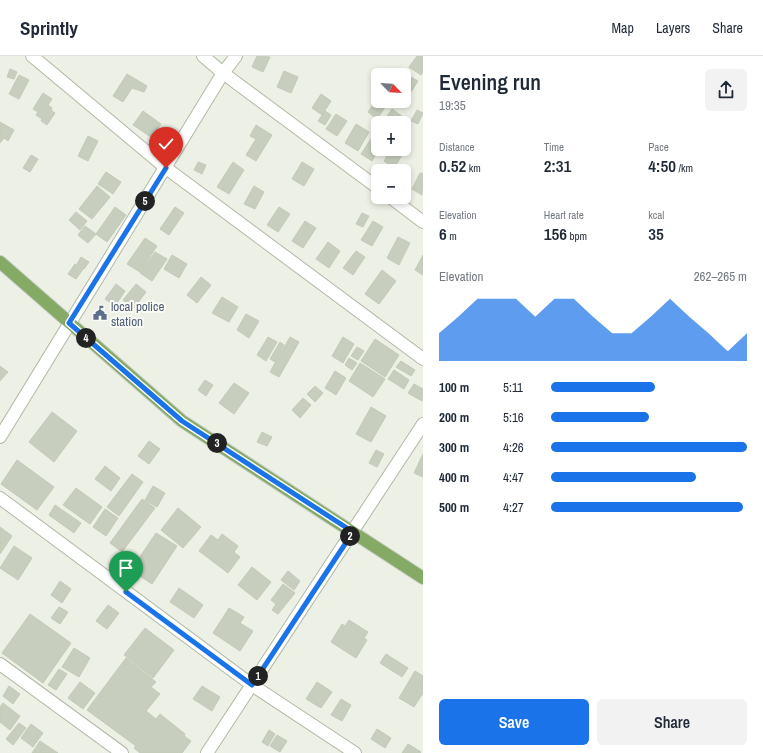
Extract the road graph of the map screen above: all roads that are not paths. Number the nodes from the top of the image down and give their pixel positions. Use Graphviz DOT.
graph roads {
  1 [pos="32,56"];
  2 [pos="203,56"];
  3 [pos="236,56"];
  4 [pos="223,73"];
  5 [pos="166,168"];
  6 [pos="371,183"];
  7 [pos="399,204"];
  8 [pos="423,222"];
  9 [pos="0,262"];
  10 [pos="69,323"];
  11 [pos="423,359"];
  12 [pos="423,424"];
  13 [pos="0,437"];
  14 [pos="0,498"];
  15 [pos="353,532"];
  16 [pos="423,578"];
  17 [pos="0,664"];
  18 [pos="252,685"];
  19 [pos="122,753"];
  20 [pos="207,753"];
  21 [pos="355,753"];
  1 -- 5 [label="street"];
  2 -- 4 [label="street"];
  3 -- 4 [label="street"];
  4 -- 5 [label="street"];
  4 -- 6 [label="street"];
  5 -- 10 [label="street"];
  5 -- 11 [label="street"];
  7 -- 8 [label="street"];
  9 -- 10 [label="main road"];
  10 -- 13 [label="street"];
  10 -- 15 [label="main road"];
  12 -- 15 [label="street"];
  14 -- 18 [label="street"];
  15 -- 16 [label="main road"];
  15 -- 18 [label="street"];
  17 -- 19 [label="street"];
  18 -- 20 [label="street"];
  18 -- 21 [label="street"];
}
